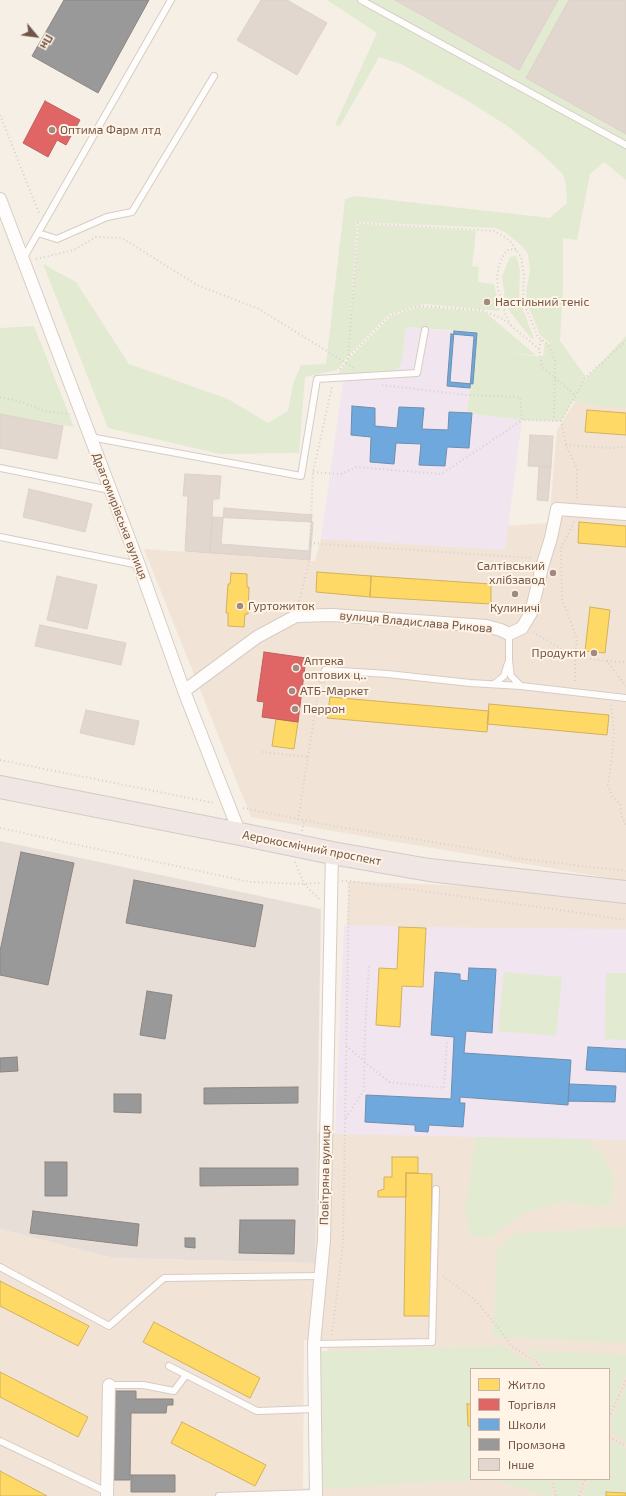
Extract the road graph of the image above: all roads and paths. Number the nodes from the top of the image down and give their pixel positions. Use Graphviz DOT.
graph roads {
  1 [pos="171,0"];
  2 [pos="361,0"];
  3 [pos="214,76"];
  4 [pos="0,116"];
  5 [pos="626,145"];
  6 [pos="0,199"];
  7 [pos="44,223"];
  8 [pos="38,233"];
  9 [pos="517,250"];
  10 [pos="23,259"];
  11 [pos="513,328"];
  12 [pos="426,330"];
  13 [pos="541,340"];
  14 [pos="626,341"];
  15 [pos="539,349"];
  16 [pos="348,359"];
  17 [pos="346,362"];
  18 [pos="355,377"];
  19 [pos="333,378"];
  20 [pos="555,378"];
  21 [pos="380,385"];
  22 [pos="575,395"];
  23 [pos="0,397"];
  24 [pos="79,407"];
  25 [pos="522,420"];
  26 [pos="554,420"];
  27 [pos="562,421"];
  28 [pos="90,437"];
  29 [pos="566,445"];
  30 [pos="626,447"];
  31 [pos="0,468"];
  32 [pos="302,471"];
  33 [pos="313,472"];
  34 [pos="110,490"];
  35 [pos="577,510"];
  36 [pos="626,514"];
  37 [pos="0,537"];
  38 [pos="310,544"];
  39 [pos="545,559"];
  40 [pos="138,565"];
  41 [pos="296,616"];
  42 [pos="509,634"];
  43 [pos="509,661"];
  44 [pos="606,661"];
  45 [pos="626,662"];
  46 [pos="322,679"];
  47 [pos="494,684"];
  48 [pos="521,686"];
  49 [pos="581,686"];
  50 [pos="184,691"];
  51 [pos="626,698"];
  52 [pos="606,702"];
  53 [pos="262,752"];
  54 [pos="307,758"];
  55 [pos="0,760"];
  56 [pos="0,787"];
  57 [pos="215,803"];
  58 [pos="243,808"];
  59 [pos="298,820"];
  60 [pos="304,821"];
  61 [pos="626,826"];
  62 [pos="0,828"];
  63 [pos="302,832"];
  64 [pos="240,834"];
  65 [pos="332,853"];
  66 [pos="295,862"];
  67 [pos="626,871"];
  68 [pos="349,881"];
  69 [pos="331,882"];
  70 [pos="304,884"];
  71 [pos="626,892"];
  72 [pos="330,910"];
  73 [pos="626,920"];
  74 [pos="369,966"];
  75 [pos="447,1042"];
  76 [pos="346,1046"];
  77 [pos="364,1061"];
  78 [pos="345,1119"];
  79 [pos="436,1189"];
  80 [pos="0,1267"];
  81 [pos="434,1270"];
  82 [pos="320,1276"];
  83 [pos="314,1344"];
  84 [pos="331,1344"];
  85 [pos="169,1366"];
  86 [pos="541,1368"];
  87 [pos="186,1375"];
  88 [pos="626,1380"];
  89 [pos="109,1385"];
  90 [pos="315,1409"];
  91 [pos="610,1416"];
  92 [pos="610,1436"];
  93 [pos="0,1441"];
  94 [pos="626,1446"];
  95 [pos="554,1480"];
  96 [pos="585,1480"];
  97 [pos="107,1494"];
  98 [pos="316,1495"];
  99 [pos="219,1496"];
  100 [pos="556,1496"];
  101 [pos="579,1496"];
  1 -- 7 [label="lane"];
  2 -- 5 [label="lane"];
  3 -- 8 [label="lane"];
  4 -- 7 [label="path"];
  6 -- 10 [label="street, Драгомирівська вулиця"];
  7 -- 8 [label="lane"];
  8 -- 10 [label="lane"];
  9 -- 11 [label="path"];
  9 -- 13 [label="path"];
  9 -- 16 [label="path"];
  10 -- 17 [label="path"];
  10 -- 24 [label="street, Драгомирівська вулиця"];
  11 -- 15 [label="path"];
  11 -- 16 [label="path"];
  12 -- 18 [label="lane"];
  13 -- 15 [label="path"];
  13 -- 20 [label="path"];
  14 -- 22 [label="path"];
  15 -- 20 [label="path"];
  16 -- 17 [label="path"];
  17 -- 18 [label="path"];
  17 -- 19 [label="path"];
  18 -- 19 [label="lane"];
  19 -- 32 [label="lane"];
  19 -- 33 [label="path"];
  20 -- 22 [label="path"];
  20 -- 26 [label="path"];
  21 -- 25 [label="path"];
  22 -- 27 [label="path"];
  23 -- 24 [label="path"];
  24 -- 28 [label="street, Драгомирівська вулиця"];
  25 -- 26 [label="path"];
  25 -- 33 [label="path"];
  26 -- 27 [label="path"];
  27 -- 29 [label="path"];
  28 -- 32 [label="lane"];
  28 -- 34 [label="street, Драгомирівська вулиця"];
  29 -- 30 [label="path"];
  29 -- 35 [label="path"];
  31 -- 34 [label="lane"];
  32 -- 33 [label="path"];
  33 -- 38 [label="path"];
  34 -- 40 [label="street, Драгомирівська вулиця"];
  35 -- 36 [label="street, вулиця Владислава Рикова"];
  35 -- 39 [label="street, вулиця Владислава Рикова"];
  35 -- 49 [label="path"];
  37 -- 40 [label="lane"];
  38 -- 39 [label="path"];
  38 -- 41 [label="path"];
  39 -- 42 [label="street, вулиця Владислава Рикова"];
  40 -- 50 [label="street, Драгомирівська вулиця"];
  41 -- 42 [label="street, вулиця Владислава Рикова"];
  41 -- 50 [label="street, вулиця Владислава Рикова"];
  42 -- 43 [label="lane"];
  43 -- 47 [label="lane"];
  43 -- 48 [label="lane"];
  44 -- 45 [label="path"];
  46 -- 47 [label="lane"];
  46 -- 54 [label="path"];
  47 -- 48 [label="lane"];
  48 -- 51 [label="lane"];
  50 -- 64 [label="street, Драгомирівська вулиця"];
  52 -- 61 [label="path"];
  53 -- 54 [label="path"];
  54 -- 59 [label="path"];
  55 -- 57 [label="path"];
  56 -- 64 [label="highway, Аерокосмічний проспект"];
  58 -- 59 [label="path"];
  59 -- 60 [label="path"];
  60 -- 63 [label="path"];
  60 -- 67 [label="path"];
  62 -- 70 [label="path"];
  64 -- 65 [label="highway, Аерокосмічний проспект"];
  65 -- 69 [label="street, Повітряна вулиця"];
  65 -- 71 [label="highway, Аерокосмічний проспект"];
  66 -- 70 [label="path"];
  68 -- 69 [label="path"];
  68 -- 73 [label="path"];
  68 -- 76 [label="path"];
  69 -- 70 [label="path"];
  69 -- 72 [label="street, Повітряна вулиця"];
  70 -- 72 [label="path"];
  72 -- 82 [label="street, Повітряна вулиця"];
  74 -- 77 [label="path"];
  75 -- 77 [label="path"];
  76 -- 77 [label="path"];
  76 -- 78 [label="path"];
  77 -- 78 [label="path"];
  78 -- 84 [label="path"];
  79 -- 81 [label="lane"];
  80 -- 82 [label="lane"];
  81 -- 84 [label="lane"];
  81 -- 86 [label="path"];
  82 -- 83 [label="street, Повітряна вулиця"];
  83 -- 84 [label="lane"];
  83 -- 90 [label="street, Повітряна вулиця"];
  85 -- 87 [label="lane"];
  87 -- 89 [label="lane"];
  87 -- 90 [label="lane"];
  88 -- 91 [label="path"];
  89 -- 97 [label="street"];
  90 -- 98 [label="street, Повітряна вулиця"];
  92 -- 94 [label="path"];
  93 -- 97 [label="lane"];
  95 -- 100 [label="path"];
  96 -- 101 [label="path"];
  98 -- 99 [label="lane"];
}
